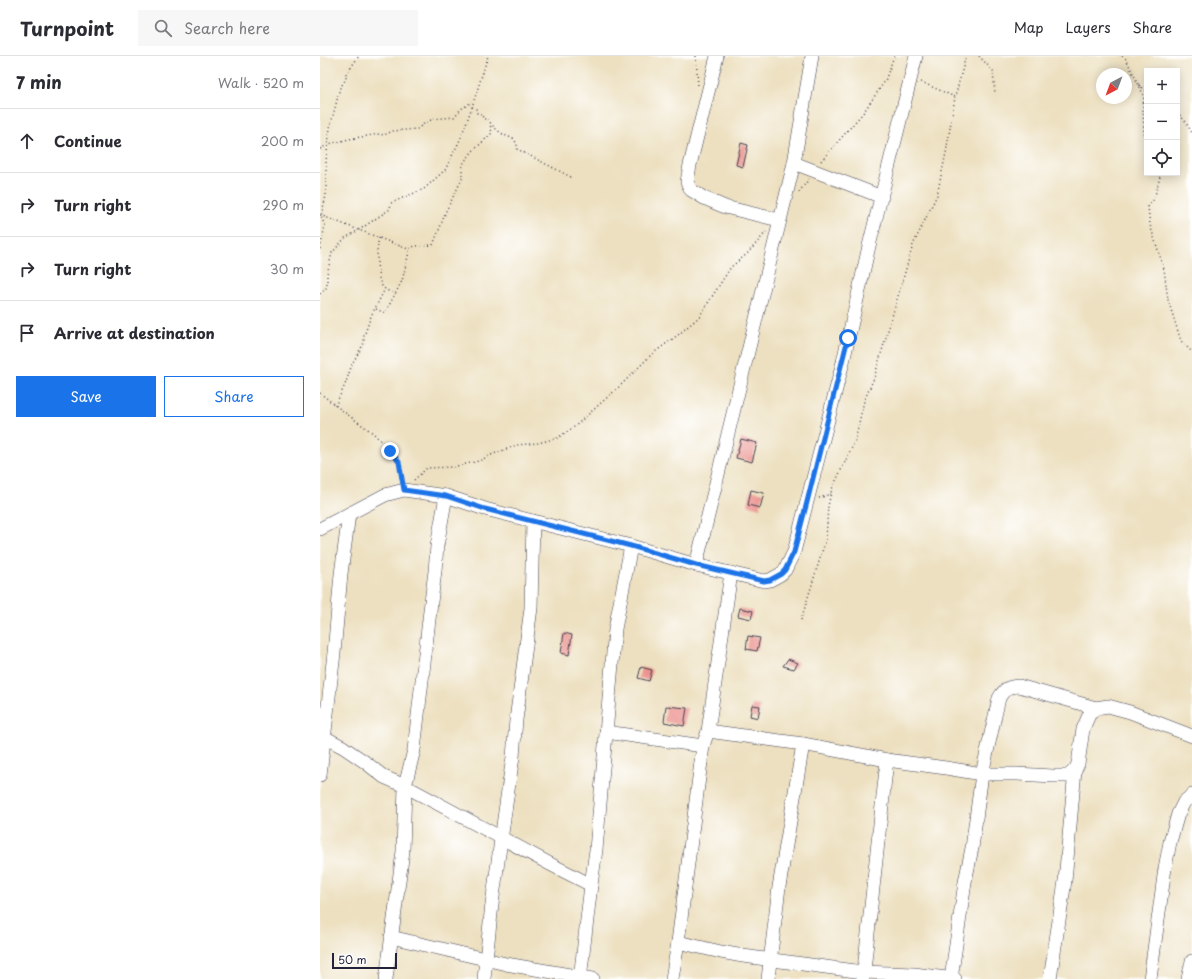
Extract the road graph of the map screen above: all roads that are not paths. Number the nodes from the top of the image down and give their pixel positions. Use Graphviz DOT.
graph roads {
  1 [pos="718,56"];
  2 [pos="812,56"];
  3 [pos="916,56"];
  4 [pos="794,163"];
  5 [pos="882,197"];
  6 [pos="779,220"];
  7 [pos="446,496"];
  8 [pos="349,514"];
  9 [pos="533,521"];
  10 [pos="320,529"];
  11 [pos="631,546"];
  12 [pos="696,565"];
  13 [pos="731,573"];
  14 [pos="1096,708"];
  15 [pos="708,731"];
  16 [pos="606,732"];
  17 [pos="322,736"];
  18 [pos="1192,736"];
  19 [pos="803,744"];
  20 [pos="703,746"];
  21 [pos="886,760"];
  22 [pos="1075,770"];
  23 [pos="982,774"];
  24 [pos="320,775"];
  25 [pos="405,786"];
  26 [pos="1192,795"];
  27 [pos="501,838"];
  28 [pos="591,885"];
  29 [pos="391,937"];
  30 [pos="678,942"];
  31 [pos="487,959"];
  32 [pos="771,960"];
  33 [pos="1192,961"];
  34 [pos="863,975"];
  35 [pos="585,978"];
  36 [pos="386,979"];
  37 [pos="484,979"];
  38 [pos="672,979"];
  39 [pos="768,979"];
  40 [pos="951,979"];
  41 [pos="955,979"];
  42 [pos="1050,979"];
  43 [pos="1150,979"];
  44 [pos="1188,979"];
  1 -- 6 [label="street"];
  2 -- 4 [label="street"];
  3 -- 5 [label="street"];
  4 -- 5 [label="street"];
  4 -- 6 [label="street"];
  5 -- 13 [label="street"];
  6 -- 12 [label="street"];
  7 -- 8 [label="street"];
  7 -- 9 [label="street"];
  7 -- 25 [label="street"];
  8 -- 10 [label="street"];
  8 -- 17 [label="street"];
  9 -- 11 [label="street"];
  9 -- 27 [label="street"];
  11 -- 12 [label="street"];
  11 -- 16 [label="street"];
  12 -- 13 [label="street"];
  13 -- 15 [label="street"];
  14 -- 18 [label="street"];
  14 -- 22 [label="street"];
  14 -- 23 [label="street"];
  15 -- 19 [label="street"];
  15 -- 20 [label="street"];
  16 -- 20 [label="street"];
  16 -- 28 [label="street"];
  17 -- 24 [label="street"];
  17 -- 25 [label="street"];
  19 -- 21 [label="street"];
  19 -- 32 [label="street"];
  20 -- 30 [label="street"];
  21 -- 23 [label="street"];
  21 -- 34 [label="street"];
  22 -- 23 [label="street"];
  22 -- 42 [label="street"];
  23 -- 40 [label="street"];
  25 -- 27 [label="street"];
  25 -- 29 [label="street"];
  26 -- 43 [label="street"];
  27 -- 28 [label="street"];
  27 -- 31 [label="street"];
  28 -- 35 [label="street"];
  29 -- 31 [label="street"];
  29 -- 36 [label="street"];
  30 -- 32 [label="street"];
  30 -- 38 [label="street"];
  31 -- 35 [label="street"];
  31 -- 37 [label="street"];
  32 -- 34 [label="street"];
  32 -- 39 [label="street"];
  33 -- 44 [label="street"];
  34 -- 40 [label="street"];
  40 -- 41 [label="street"];
}
